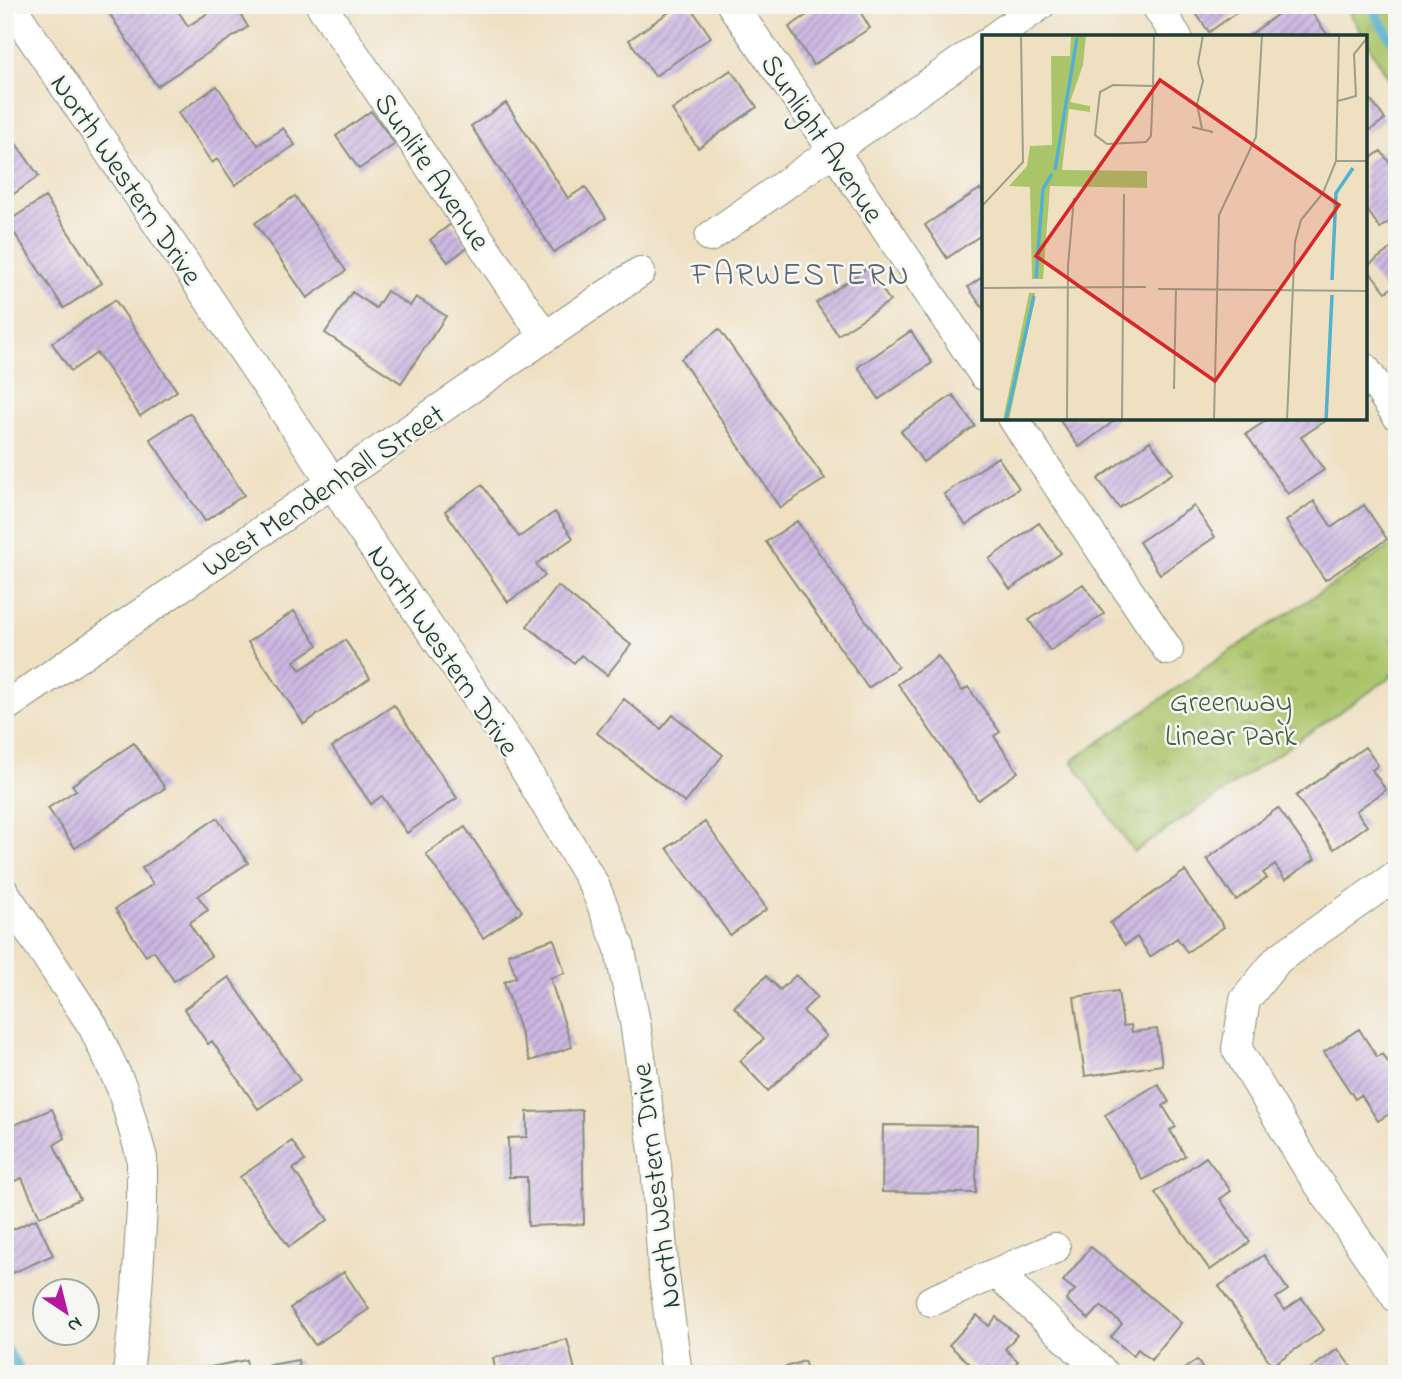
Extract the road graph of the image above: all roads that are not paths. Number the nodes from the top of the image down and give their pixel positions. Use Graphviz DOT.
graph roads {
  1 [pos="10,5"];
  2 [pos="321,5"];
  3 [pos="732,5"];
  4 [pos="1040,5"];
  5 [pos="1156,5"];
  6 [pos="998,35"];
  7 [pos="1176,35"];
  8 [pos="982,46"];
  9 [pos="834,151"];
  10 [pos="710,237"];
  11 [pos="640,272"];
  12 [pos="545,337"];
  13 [pos="982,372"];
  14 [pos="1367,372"];
  15 [pos="1397,415"];
  16 [pos="1014,420"];
  17 [pos="333,483"];
  18 [pos="1168,650"];
  19 [pos="5,708"];
  20 [pos="1397,875"];
  21 [pos="5,894"];
  22 [pos="1055,1248"];
  23 [pos="997,1273"];
  24 [pos="1397,1298"];
  25 [pos="931,1301"];
  26 [pos="128,1374"];
  27 [pos="677,1374"];
  28 [pos="1104,1374"];
  1 -- 17 [label="street, North Western Drive"];
  2 -- 12 [label="street, Sunlite Avenue"];
  3 -- 9 [label="street, Sunlight Avenue"];
  4 -- 6 [label="street"];
  5 -- 7 [label="street"];
  8 -- 9 [label="street"];
  9 -- 10 [label="street"];
  9 -- 13 [label="street, Sunlight Avenue"];
  11 -- 12 [label="street, West Mendenhall Street"];
  12 -- 17 [label="street, West Mendenhall Street"];
  14 -- 15 [label="street"];
  16 -- 18 [label="street"];
  17 -- 19 [label="street, West Mendenhall Street"];
  17 -- 27 [label="street, North Western Drive"];
  20 -- 24 [label="street"];
  21 -- 26 [label="street"];
  22 -- 23 [label="street"];
  23 -- 25 [label="street"];
  23 -- 28 [label="street"];
}
